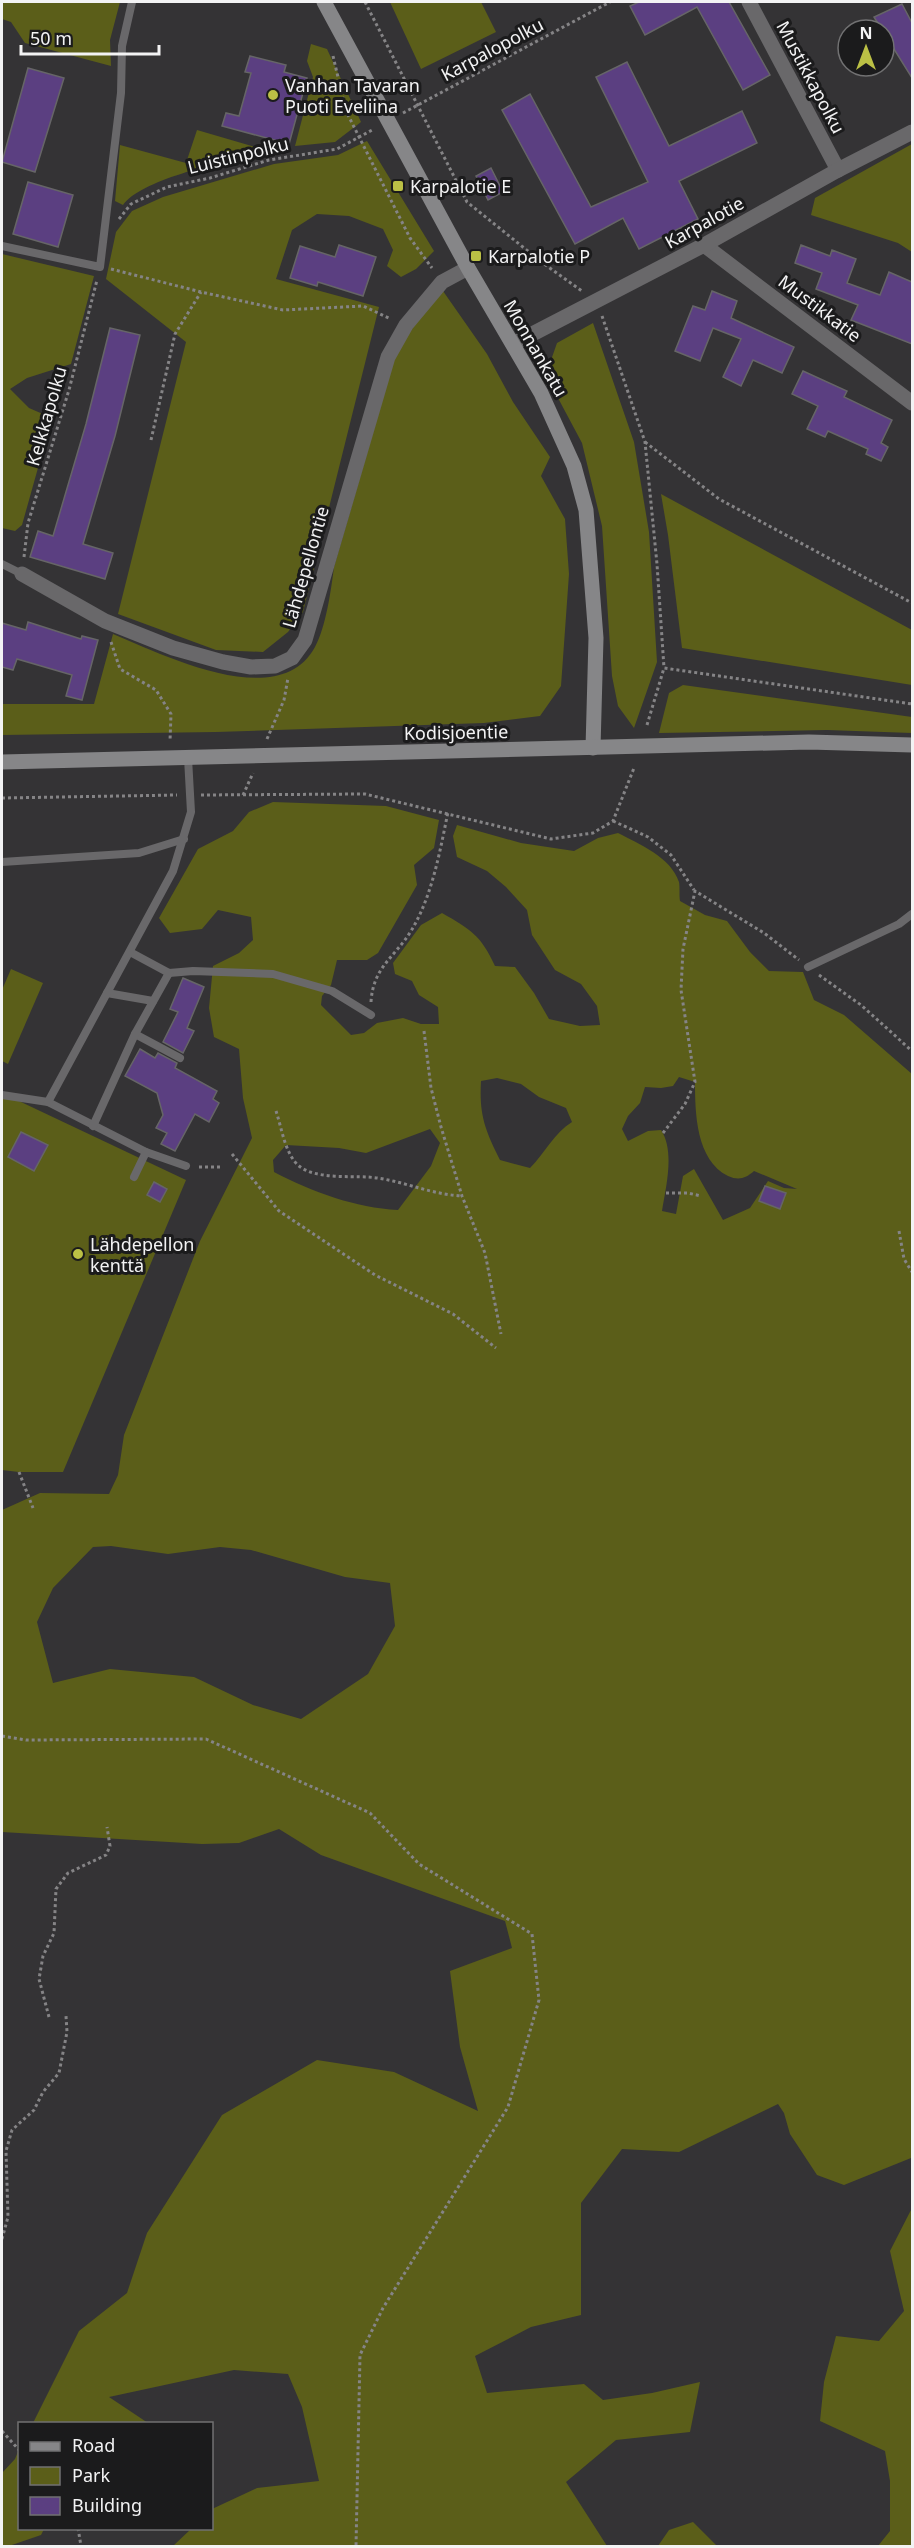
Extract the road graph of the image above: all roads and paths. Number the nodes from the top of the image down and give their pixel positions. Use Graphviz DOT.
graph roads {
  1 [pos="132,2"];
  2 [pos="324,2"];
  3 [pos="610,2"];
  4 [pos="749,2"];
  5 [pos="332,51"];
  6 [pos="387,121"];
  7 [pos="912,132"];
  8 [pos="360,138"];
  9 [pos="838,170"];
  10 [pos="106,234"];
  11 [pos="704,245"];
  12 [pos="2,246"];
  13 [pos="100,267"];
  14 [pos="468,268"];
  15 [pos="442,282"];
  16 [pos="201,292"];
  17 [pos="406,325"];
  18 [pos="513,344"];
  19 [pos="912,403"];
  20 [pos="151,440"];
  21 [pos="645,442"];
  22 [pos="2,564"];
  23 [pos="22,574"];
  24 [pos="912,603"];
  25 [pos="105,621"];
  26 [pos="292,658"];
  27 [pos="912,704"];
  28 [pos="647,725"];
  29 [pos="912,745"];
  30 [pos="594,748"];
  31 [pos="260,756"];
  32 [pos="169,757"];
  33 [pos="188,758"];
  34 [pos="2,762"];
  35 [pos="634,768"];
  36 [pos="189,795"];
  37 [pos="243,795"];
  38 [pos="2,798"];
  39 [pos="448,812"];
  40 [pos="613,821"];
  41 [pos="184,839"];
  42 [pos="2,862"];
  43 [pos="695,891"];
  44 [pos="912,914"];
  45 [pos="130,952"];
  46 [pos="808,967"];
  47 [pos="168,973"];
  48 [pos="107,993"];
  49 [pos="153,1001"];
  50 [pos="370,1015"];
  51 [pos="424,1031"];
  52 [pos="135,1034"];
  53 [pos="912,1051"];
  54 [pos="180,1058"];
  55 [pos="2,1095"];
  56 [pos="48,1102"];
  57 [pos="276,1111"];
  58 [pos="93,1126"];
  59 [pos="663,1133"];
  60 [pos="146,1152"];
  61 [pos="232,1154"];
  62 [pos="186,1167"];
  63 [pos="220,1167"];
  64 [pos="134,1177"];
  65 [pos="666,1193"];
  66 [pos="462,1196"];
  67 [pos="701,1196"];
  68 [pos="899,1231"];
  69 [pos="912,1272"];
  70 [pos="501,1334"];
  71 [pos="496,1348"];
  72 [pos="19,1472"];
  73 [pos="33,1508"];
  74 [pos="2,1736"];
  75 [pos="107,1827"];
  76 [pos="66,2016"];
  77 [pos="49,2017"];
  78 [pos="2,2239"];
  79 [pos="2,2431"];
  80 [pos="18,2449"];
  81 [pos="78,2530"];
  82 [pos="81,2547"];
  83 [pos="356,2547"];
  1 -- 10 [label="lane"];
  2 -- 6 [label="street, Monnankatu"];
  3 -- 6 [label="path, Karpalopolku"];
  4 -- 9 [label="street, Mustikkapolku"];
  5 -- 8 [label="path"];
  6 -- 8 [label="path, Luistinpolku"];
  6 -- 14 [label="street, Monnankatu"];
  7 -- 9 [label="street, Karpalotie"];
  8 -- 10 [label="path, Luistinpolku"];
  8 -- 15 [label="path"];
  9 -- 11 [label="street, Karpalotie"];
  10 -- 13 [label="lane"];
  11 -- 18 [label="street, Karpalotie"];
  11 -- 19 [label="street, Mustikkatie"];
  12 -- 13 [label="lane"];
  13 -- 16 [label="path"];
  13 -- 23 [label="path, Kelkkapolku"];
  14 -- 15 [label="street, Lähdepellontie"];
  14 -- 18 [label="street, Monnankatu"];
  15 -- 17 [label="street, Lähdepellontie"];
  16 -- 17 [label="path"];
  16 -- 20 [label="path"];
  17 -- 26 [label="street, Lähdepellontie"];
  18 -- 30 [label="street, Monnankatu"];
  21 -- 24 [label="path"];
  22 -- 23 [label="lane"];
  23 -- 25 [label="street"];
  25 -- 26 [label="street"];
  25 -- 32 [label="path"];
  26 -- 31 [label="path"];
  27 -- 28 [label="path"];
  29 -- 30 [label="street, Kodisjoentie"];
  30 -- 31 [label="street, Kodisjoentie"];
  31 -- 33 [label="street, Kodisjoentie"];
  31 -- 37 [label="path"];
  32 -- 33 [label="street, Kodisjoentie"];
  32 -- 34 [label="street, Kodisjoentie"];
  33 -- 36 [label="lane"];
  35 -- 40 [label="path"];
  36 -- 37 [label="path"];
  36 -- 38 [label="path"];
  36 -- 41 [label="lane"];
  37 -- 39 [label="path"];
  39 -- 40 [label="path"];
  39 -- 50 [label="path"];
  40 -- 43 [label="path"];
  41 -- 42 [label="lane"];
  41 -- 45 [label="lane"];
  43 -- 46 [label="path"];
  43 -- 59 [label="path"];
  44 -- 46 [label="lane"];
  45 -- 47 [label="lane"];
  45 -- 48 [label="lane"];
  46 -- 53 [label="path"];
  47 -- 49 [label="lane"];
  47 -- 50 [label="lane"];
  48 -- 49 [label="lane"];
  48 -- 56 [label="lane"];
  49 -- 52 [label="lane"];
  51 -- 66 [label="path"];
  52 -- 54 [label="lane"];
  52 -- 58 [label="lane"];
  55 -- 56 [label="lane"];
  56 -- 58 [label="lane"];
  57 -- 66 [label="path"];
  58 -- 60 [label="lane"];
  60 -- 62 [label="lane"];
  60 -- 64 [label="lane"];
  61 -- 71 [label="path"];
  62 -- 63 [label="path"];
  65 -- 67 [label="path"];
  66 -- 70 [label="path"];
  68 -- 69 [label="path"];
  72 -- 73 [label="path"];
  74 -- 83 [label="path"];
  75 -- 77 [label="path"];
  76 -- 78 [label="path"];
  79 -- 80 [label="path"];
  81 -- 82 [label="path"];
}
